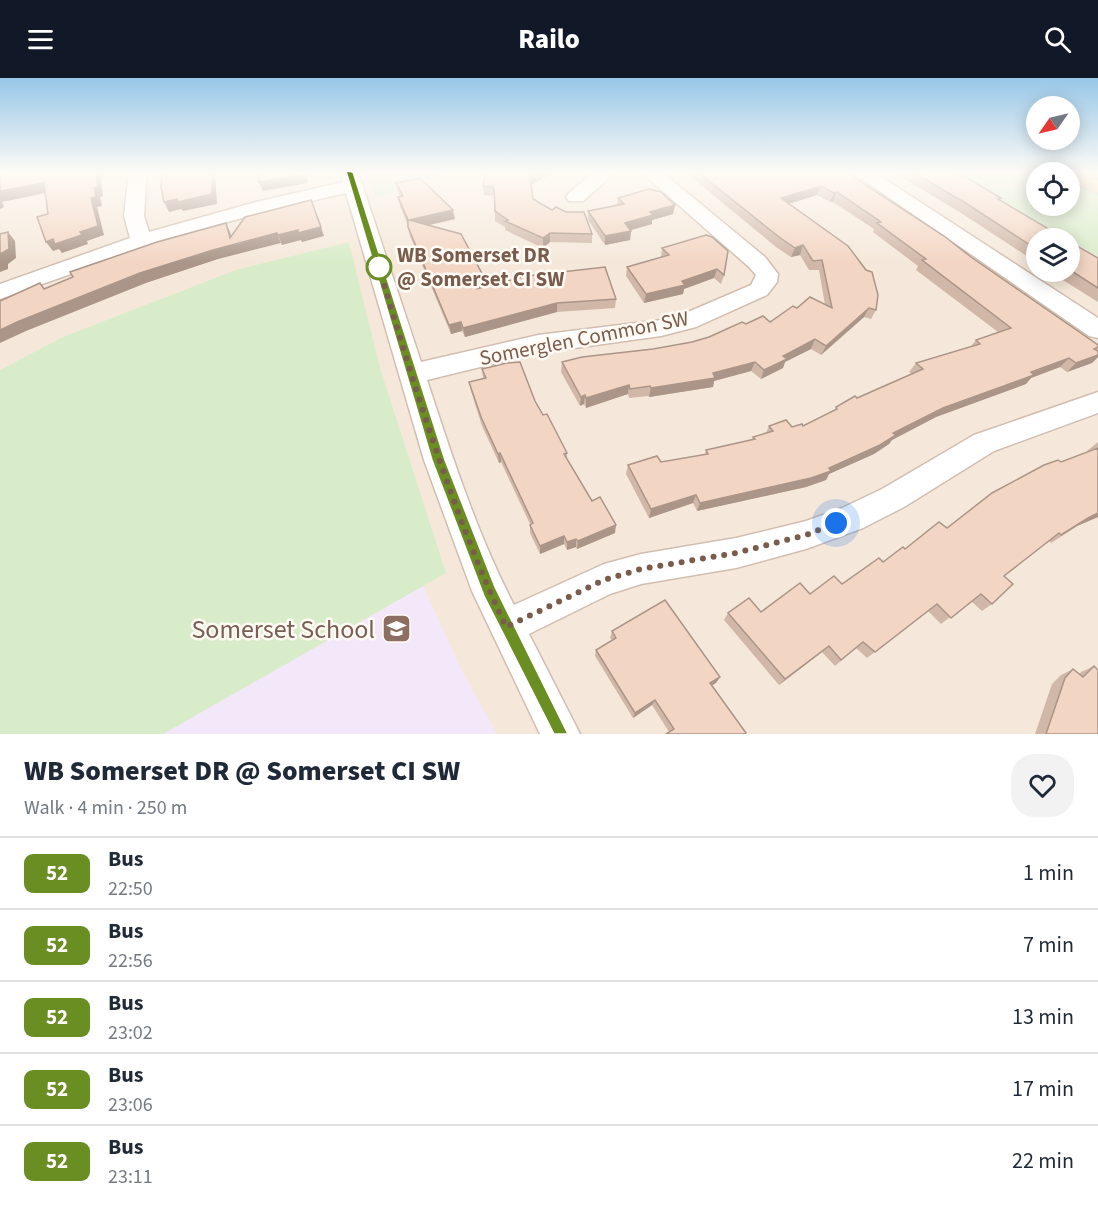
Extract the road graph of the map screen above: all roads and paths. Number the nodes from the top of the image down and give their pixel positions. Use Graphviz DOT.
graph roads {
  1 [pos="135,203"];
  2 [pos="271,203"];
  3 [pos="358,203"];
  4 [pos="686,203"];
  5 [pos="909,203"];
  6 [pos="141,240"];
  7 [pos="0,292"];
  8 [pos="1098,330"];
  9 [pos="411,374"];
  10 [pos="1098,402"];
  11 [pos="506,627"];
  12 [pos="560,734"];
  1 -- 6 [label="street"];
  2 -- 6 [label="street"];
  3 -- 9 [label="street"];
  4 -- 9 [label="street, Somerglen Common SW"];
  5 -- 8 [label="street"];
  6 -- 7 [label="street"];
  9 -- 11 [label="street"];
  10 -- 11 [label="street"];
  11 -- 12 [label="street"];
}
